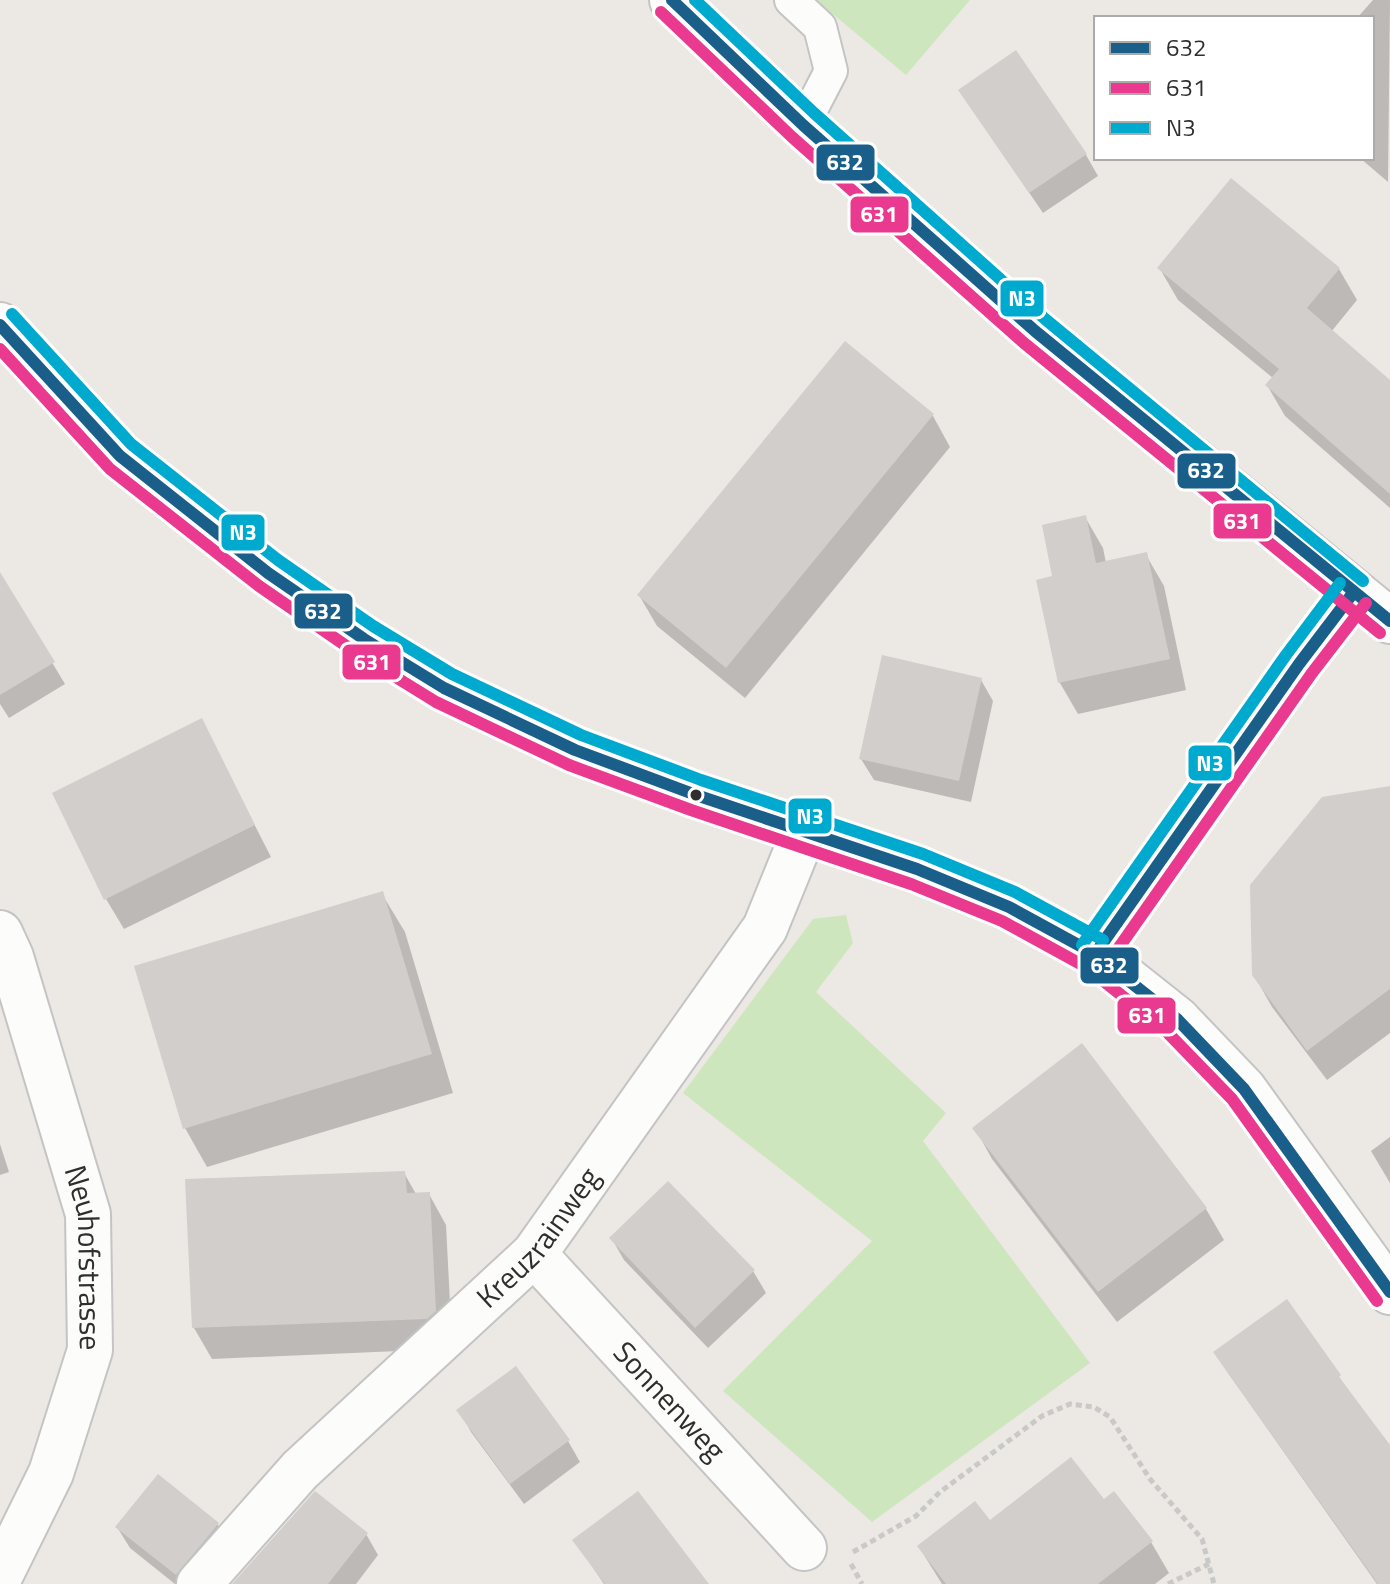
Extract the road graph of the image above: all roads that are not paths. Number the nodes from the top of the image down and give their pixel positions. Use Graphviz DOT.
graph roads {
  1 [pos="672,0"];
  2 [pos="791,0"];
  3 [pos="803,125"];
  4 [pos="0,325"];
  5 [pos="1353,593"];
  6 [pos="1390,621"];
  7 [pos="804,832"];
  8 [pos="0,933"];
  9 [pos="1095,954"];
  10 [pos="534,1254"];
  11 [pos="1390,1292"];
  12 [pos="804,1548"];
  13 [pos="0,1576"];
  14 [pos="199,1584"];
  1 -- 3 [label="street"];
  2 -- 3 [label="lane"];
  3 -- 5 [label="street"];
  4 -- 7 [label="street"];
  5 -- 6 [label="street"];
  5 -- 9 [label="street"];
  7 -- 9 [label="street"];
  7 -- 10 [label="street, Kreuzrainweg"];
  8 -- 13 [label="street, Neuhofstrasse"];
  9 -- 11 [label="street"];
  10 -- 12 [label="street, Sonnenweg"];
  10 -- 14 [label="street, Kreuzrainweg"];
}
